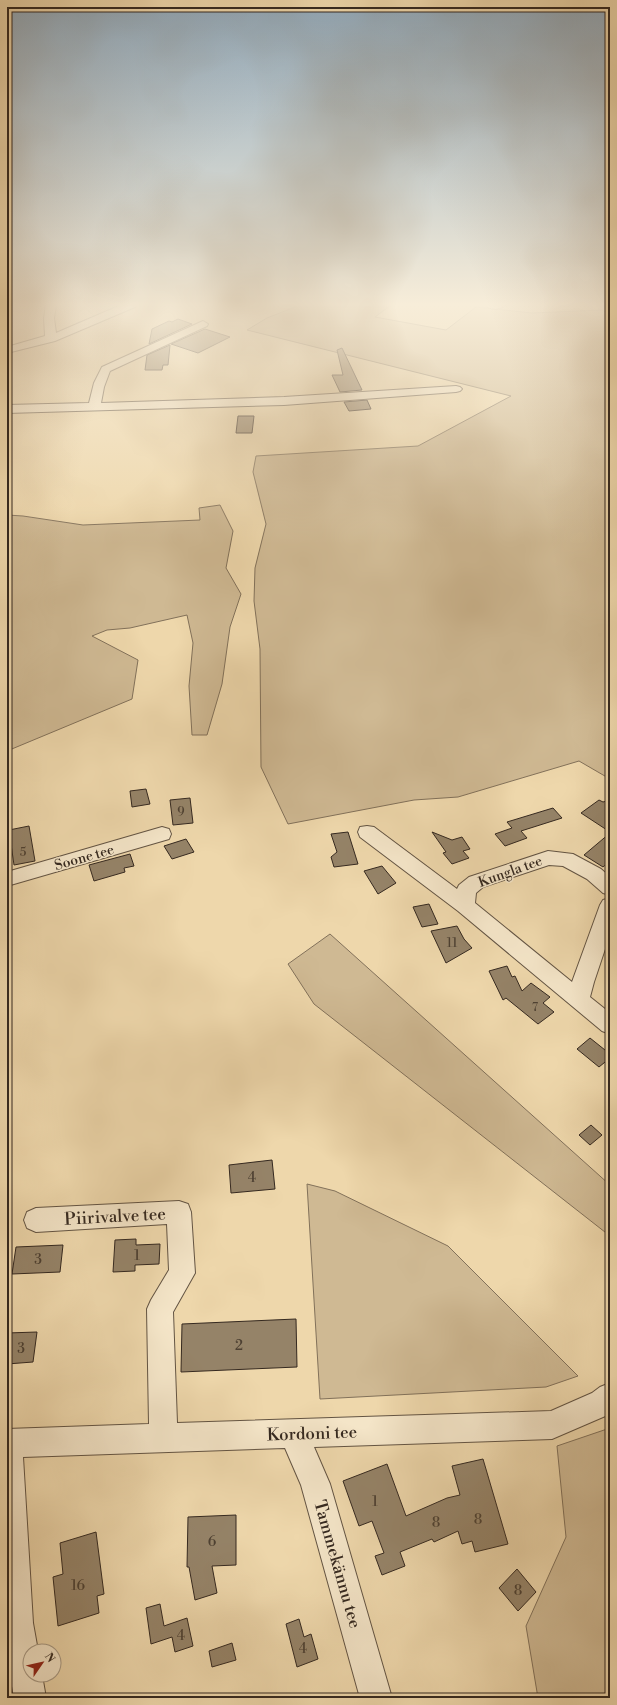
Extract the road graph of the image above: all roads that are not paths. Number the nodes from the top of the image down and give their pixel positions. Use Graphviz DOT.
graph roads {
  1 [pos="99,385"];
  2 [pos="456,389"];
  3 [pos="94,407"];
  4 [pos="7,409"];
  5 [pos="367,832"];
  6 [pos="162,834"];
  7 [pos="7,880"];
  8 [pos="610,888"];
  9 [pos="610,905"];
  10 [pos="465,906"];
  11 [pos="579,1000"];
  12 [pos="610,1025"];
  13 [pos="36,1220"];
  14 [pos="610,1396"];
  15 [pos="293,1433"];
  16 [pos="163,1438"];
  17 [pos="7,1443"];
  18 [pos="30,1698"];
  19 [pos="376,1698"];
  1 -- 3 [label="street"];
  2 -- 3 [label="street"];
  3 -- 4 [label="street"];
  5 -- 10 [label="street"];
  6 -- 7 [label="street, Soone tee"];
  8 -- 10 [label="street, Kungla tee"];
  9 -- 11 [label="street"];
  10 -- 11 [label="street"];
  11 -- 12 [label="street"];
  13 -- 16 [label="street, Piirivalve tee"];
  14 -- 15 [label="street, Kordoni tee"];
  15 -- 16 [label="street, Kordoni tee"];
  15 -- 19 [label="street, Tammekännu tee"];
  16 -- 17 [label="street, Kordoni tee"];
  17 -- 18 [label="street"];
}
